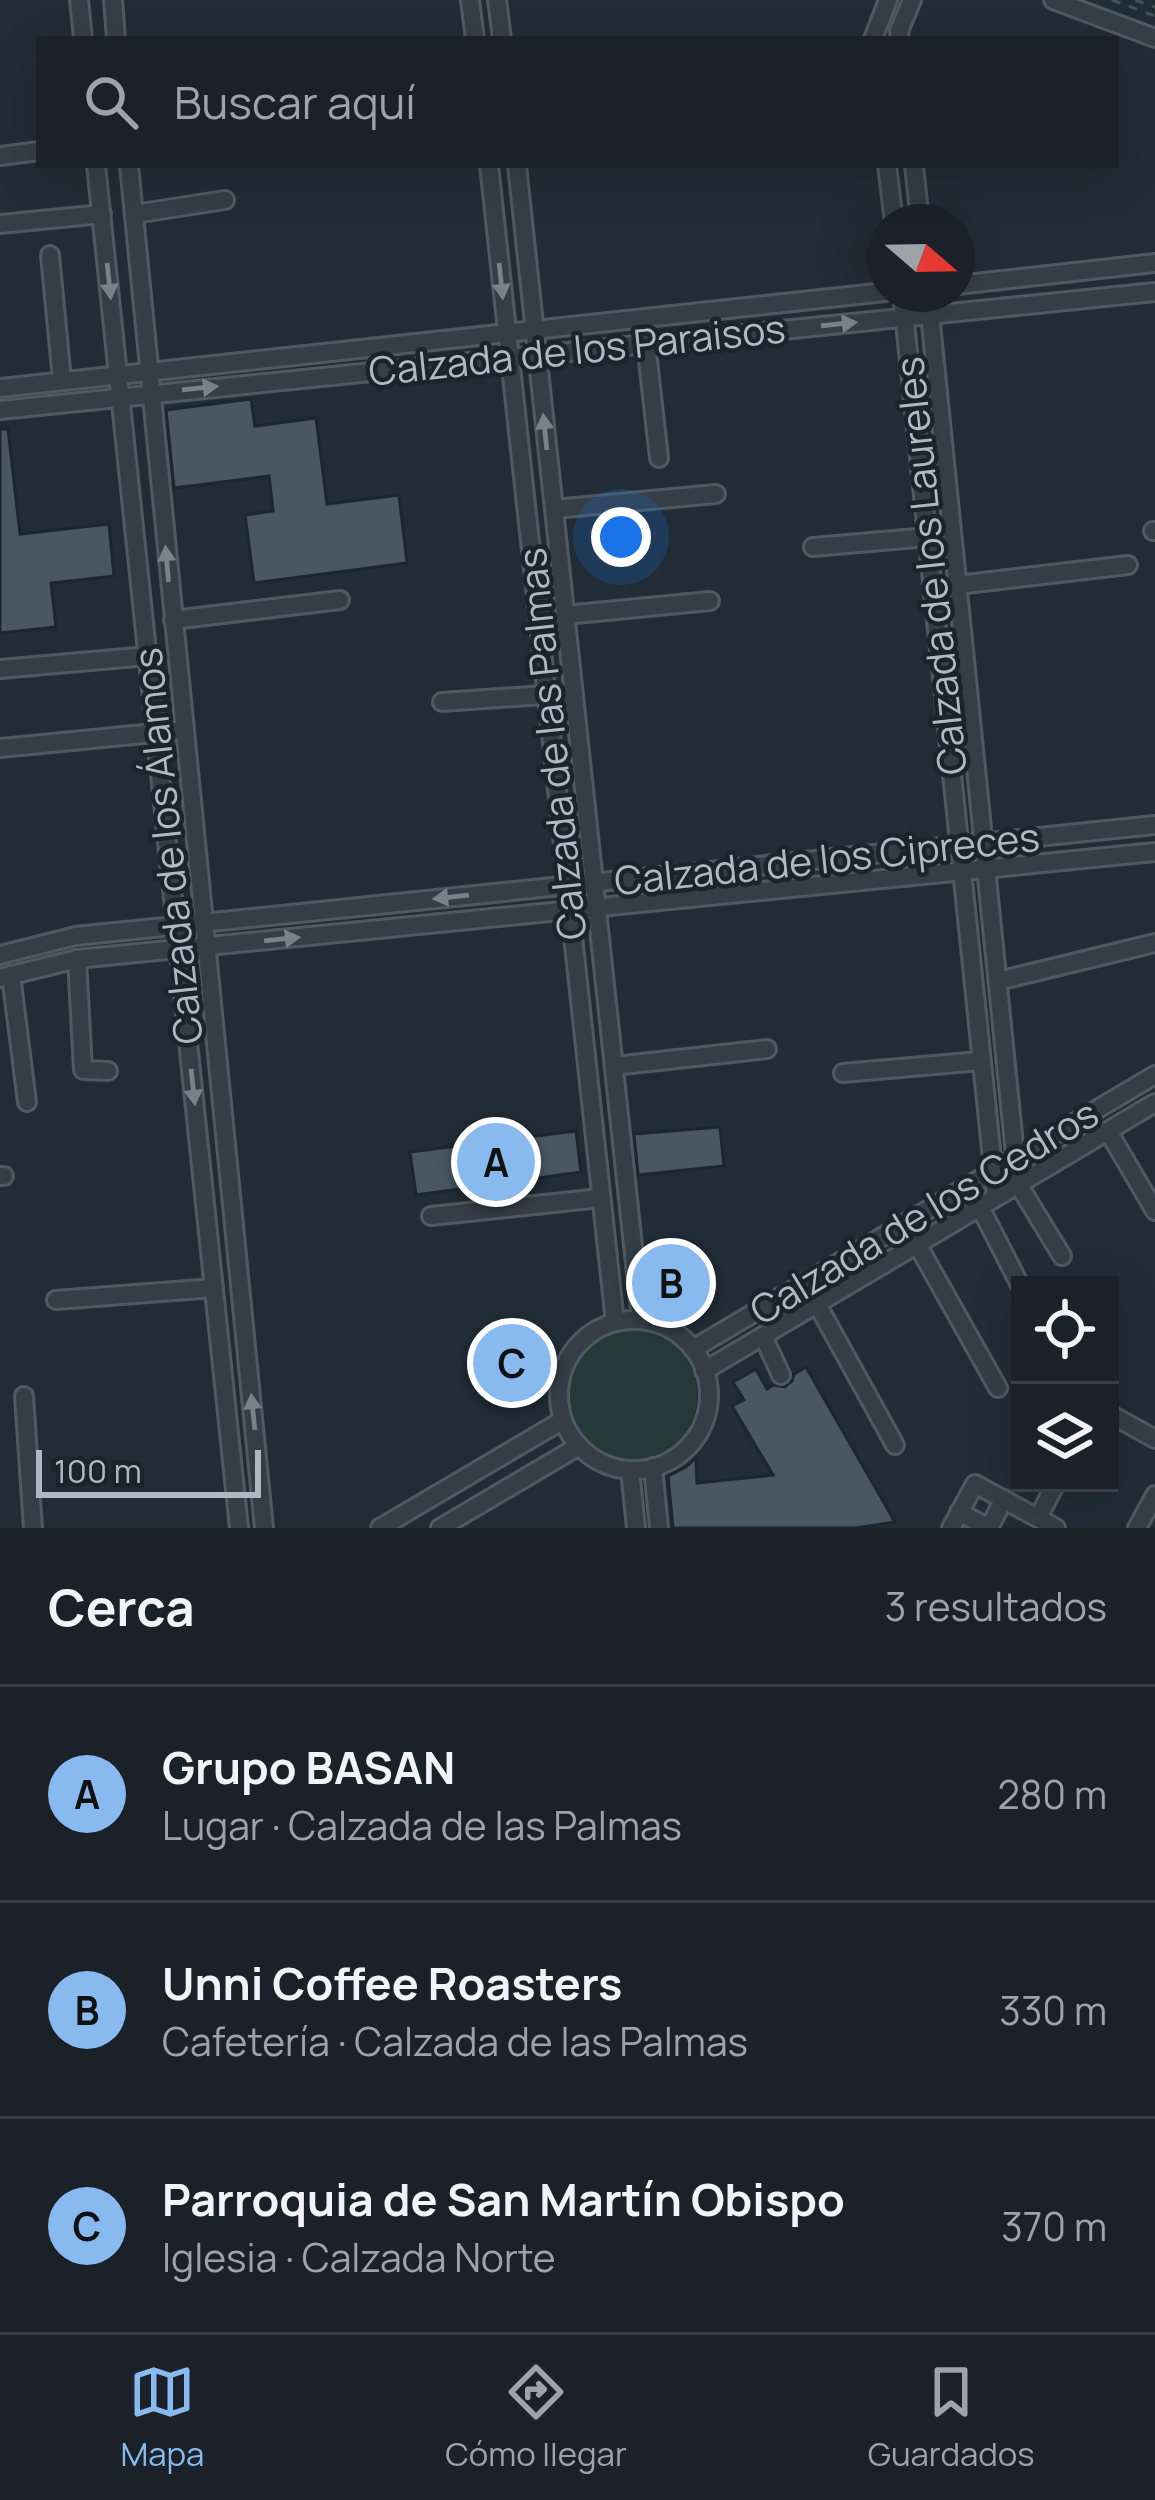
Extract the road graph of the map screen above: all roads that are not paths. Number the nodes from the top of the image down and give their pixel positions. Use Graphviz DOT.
graph roads {
  1 [pos="80,0"];
  2 [pos="112,0"];
  3 [pos="470,0"];
  4 [pos="497,0"];
  5 [pos="888,0"];
  6 [pos="912,0"];
  7 [pos="1053,0"];
  8 [pos="83,36"];
  9 [pos="116,36"];
  10 [pos="475,36"];
  11 [pos="502,36"];
  12 [pos="874,36"];
  13 [pos="900,36"];
  14 [pos="1155,38"];
  15 [pos="36,151"];
  16 [pos="0,156"];
  17 [pos="96,168"];
  18 [pos="129,168"];
  19 [pos="489,168"];
  20 [pos="517,168"];
  21 [pos="887,168"];
  22 [pos="914,168"];
  23 [pos="225,200"];
  24 [pos="892,204"];
  25 [pos="918,204"];
  26 [pos="102,214"];
  27 [pos="134,214"];
  28 [pos="0,224"];
  29 [pos="50,255"];
  30 [pos="1155,263"];
  31 [pos="975,282"];
  32 [pos="1155,292"];
  33 [pos="867,294"];
  34 [pos="904,312"];
  35 [pos="930,314"];
  36 [pos="904,317"];
  37 [pos="534,330"];
  38 [pos="507,333"];
  39 [pos="646,343"];
  40 [pos="537,354"];
  41 [pos="509,357"];
  42 [pos="149,371"];
  43 [pos="118,374"];
  44 [pos="62,380"];
  45 [pos="0,388"];
  46 [pos="152,393"];
  47 [pos="121,396"];
  48 [pos="0,410"];
  49 [pos="658,458"];
  50 [pos="716,494"];
  51 [pos="949,499"];
  52 [pos="924,502"];
  53 [pos="554,509"];
  54 [pos="928,537"];
  55 [pos="813,547"];
  56 [pos="1128,565"];
  57 [pos="957,584"];
  58 [pos="340,600"];
  59 [pos="710,601"];
  60 [pos="565,615"];
  61 [pos="172,620"];
  62 [pos="148,656"];
  63 [pos="0,669"];
  64 [pos="573,693"];
  65 [pos="547,696"];
  66 [pos="442,702"];
  67 [pos="185,730"];
  68 [pos="156,733"];
  69 [pos="0,748"];
  70 [pos="1155,825"];
  71 [pos="983,842"];
  72 [pos="959,844"];
  73 [pos="1155,852"];
  74 [pos="986,869"];
  75 [pos="962,871"];
  76 [pos="594,883"];
  77 [pos="567,885"];
  78 [pos="597,908"];
  79 [pos="570,910"];
  80 [pos="204,923"];
  81 [pos="176,926"];
  82 [pos="1155,943"];
  83 [pos="206,946"];
  84 [pos="178,949"];
  85 [pos="0,955"];
  86 [pos="77,959"];
  87 [pos="6,977"];
  88 [pos="998,981"];
  89 [pos="1001,1012"];
  90 [pos="976,1015"];
  91 [pos="766,1049"];
  92 [pos="980,1060"];
  93 [pos="614,1066"];
  94 [pos="108,1071"];
  95 [pos="843,1073"];
  96 [pos="1155,1075"];
  97 [pos="27,1102"];
  98 [pos="1155,1103"];
  99 [pos="1072,1124"];
  100 [pos="1108,1131"];
  101 [pos="1088,1143"];
  102 [pos="1015,1157"];
  103 [pos="994,1170"];
  104 [pos="1018,1184"];
  105 [pos="997,1197"];
  106 [pos="601,1198"];
  107 [pos="980,1207"];
  108 [pos="1155,1210"];
  109 [pos="431,1216"];
  110 [pos="917,1244"];
  111 [pos="1062,1256"];
  112 [pos="238,1260"];
  113 [pos="212,1266"];
  114 [pos="1015,1276"];
  115 [pos="214,1288"];
  116 [pos="56,1300"];
  117 [pos="817,1304"];
  118 [pos="641,1320"];
  119 [pos="615,1322"];
  120 [pos="763,1336"];
  121 [pos="693,1348"];
  122 [pos="704,1371"];
  123 [pos="781,1375"];
  124 [pos="998,1388"];
  125 [pos="24,1396"];
  126 [pos="1119,1419"];
  127 [pos="563,1420"];
  128 [pos="1155,1439"];
  129 [pos="895,1445"];
  130 [pos="579,1446"];
  131 [pos="653,1467"];
  132 [pos="630,1470"];
  133 [pos="1056,1492"];
  134 [pos="1155,1495"];
  135 [pos="1004,1499"];
  136 [pos="955,1520"];
  137 [pos="1050,1525"];
  138 [pos="33,1528"];
  139 [pos="239,1528"];
  140 [pos="264,1528"];
  141 [pos="380,1528"];
  142 [pos="440,1528"];
  143 [pos="636,1528"];
  144 [pos="659,1528"];
  145 [pos="1137,1528"];
  1 -- 8 [label="street"];
  2 -- 9 [label="street"];
  3 -- 10 [label="street"];
  4 -- 11 [label="street"];
  5 -- 12 [label="street"];
  6 -- 13 [label="street"];
  7 -- 14 [label="street"];
  15 -- 16 [label="street"];
  17 -- 26 [label="street, Calzada de los Álamos"];
  18 -- 27 [label="street, Calzada de los Álamos"];
  19 -- 38 [label="street, Calzada de las Palmas, one-way"];
  20 -- 37 [label="street, Calzada de las Palmas"];
  21 -- 24 [label="street"];
  22 -- 25 [label="street"];
  23 -- 27 [label="street"];
  26 -- 28 [label="street"];
  26 -- 43 [label="street, Calzada de los Álamos, one-way"];
  27 -- 42 [label="street, Calzada de los Álamos"];
  29 -- 44 [label="street"];
  30 -- 31 [label="street"];
  32 -- 35 [label="street, Calzada de los Paraisos"];
  33 -- 37 [label="street, Calzada de los Paraisos"];
  34 -- 36 [label="street, Calzada de los Laureles"];
  35 -- 36 [label="street, Calzada de los Paraisos"];
  35 -- 51 [label="street, Calzada de los Laureles"];
  39 -- 36 [label="street, Calzada de los Paraisos, one-way"];
  36 -- 52 [label="street, Calzada de los Laureles"];
  37 -- 38 [label="street, Calzada de los Paraisos"];
  37 -- 40 [label="street, Calzada de las Palmas"];
  38 -- 41 [label="street, Calzada de las Palmas"];
  38 -- 42 [label="street, Calzada de los Paraisos"];
  39 -- 40 [label="street, Calzada de los Paraisos"];
  39 -- 49 [label="street"];
  40 -- 41 [label="street, Calzada de los Paraisos"];
  53 -- 40 [label="street, Calzada de las Palmas, one-way"];
  46 -- 41 [label="street, Calzada de los Paraisos, one-way"];
  41 -- 65 [label="street, Calzada de las Palmas"];
  42 -- 43 [label="street, Calzada de los Paraisos"];
  42 -- 46 [label="street, Calzada de los Álamos"];
  43 -- 44 [label="street, Calzada de los Paraisos"];
  43 -- 47 [label="street, Calzada de los Álamos"];
  44 -- 45 [label="street, Calzada de los Paraisos"];
  46 -- 47 [label="street, Calzada de los Paraisos"];
  61 -- 46 [label="street, Calzada de los Álamos, one-way"];
  47 -- 48 [label="street, Calzada de los Paraisos"];
  47 -- 62 [label="street, Calzada de los Álamos"];
  50 -- 53 [label="street"];
  51 -- 52 [label="street"];
  51 -- 57 [label="street, Calzada de los Laureles"];
  52 -- 54 [label="street, Calzada de los Laureles"];
  53 -- 60 [label="street, Calzada de las Palmas"];
  54 -- 55 [label="street"];
  54 -- 72 [label="street, Calzada de los Laureles"];
  56 -- 57 [label="street"];
  57 -- 71 [label="street, Calzada de los Laureles"];
  58 -- 61 [label="street"];
  59 -- 60 [label="street"];
  60 -- 64 [label="street, Calzada de las Palmas"];
  61 -- 67 [label="street, Calzada de los Álamos"];
  62 -- 63 [label="street"];
  62 -- 68 [label="street, Calzada de los Álamos"];
  64 -- 65 [label="street"];
  64 -- 76 [label="street, Calzada de las Palmas"];
  65 -- 66 [label="street"];
  65 -- 77 [label="street, Calzada de las Palmas"];
  67 -- 68 [label="street"];
  67 -- 80 [label="street, Calzada de los Álamos"];
  68 -- 69 [label="street"];
  68 -- 81 [label="street, Calzada de los Álamos"];
  70 -- 71 [label="street, Calzada de los Cipreces"];
  71 -- 72 [label="street, Calzada de los Cipreces"];
  71 -- 74 [label="street, Calzada de los Laureles"];
  72 -- 75 [label="street, Calzada de los Laureles"];
  72 -- 76 [label="street, Calzada de los Cipreces"];
  73 -- 74 [label="street, Calzada de los Cipreces"];
  74 -- 75 [label="street, Calzada de los Cipreces"];
  74 -- 88 [label="street, Calzada de los Laureles"];
  75 -- 78 [label="street, Calzada de los Cipreces"];
  75 -- 90 [label="street, Calzada de los Laureles"];
  76 -- 77 [label="street, Calzada de los Cipreces"];
  76 -- 78 [label="street, Calzada de las Palmas"];
  77 -- 79 [label="street, Calzada de las Palmas"];
  77 -- 80 [label="street, Calzada de los Cipreces, one-way"];
  78 -- 79 [label="street, Calzada de los Cipreces"];
  78 -- 93 [label="street, Calzada de las Palmas"];
  83 -- 79 [label="street, Calzada de los Cipreces, one-way"];
  79 -- 106 [label="street, Calzada de las Palmas"];
  80 -- 81 [label="street, Calzada de los Cipreces"];
  80 -- 83 [label="street, Calzada de los Álamos"];
  81 -- 84 [label="street, Calzada de los Álamos"];
  81 -- 85 [label="street, Calzada de los Cipreces"];
  82 -- 88 [label="street"];
  83 -- 84 [label="street, Calzada de los Cipreces"];
  83 -- 112 [label="street, Calzada de los Álamos"];
  84 -- 86 [label="street, Calzada de los Cipreces"];
  84 -- 113 [label="street, Calzada de los Álamos, one-way"];
  86 -- 87 [label="street, Calzada de los Cipreces"];
  86 -- 94 [label="street"];
  87 -- 97 [label="street"];
  88 -- 89 [label="street, Calzada de los Laureles"];
  89 -- 90 [label="street"];
  89 -- 102 [label="street, Calzada de los Laureles"];
  90 -- 92 [label="street, Calzada de los Laureles"];
  91 -- 93 [label="street"];
  92 -- 95 [label="street"];
  92 -- 103 [label="street, Calzada de los Laureles"];
  93 -- 118 [label="street, Calzada de las Palmas"];
  96 -- 99 [label="street, Calzada de los Cedros"];
  98 -- 100 [label="street, Calzada de los Cedros"];
  99 -- 101 [label="street"];
  99 -- 102 [label="street, Calzada de los Cedros"];
  100 -- 101 [label="street, Calzada de los Cedros"];
  100 -- 108 [label="street"];
  101 -- 104 [label="street, Calzada de los Cedros"];
  102 -- 103 [label="street, Calzada de los Cedros"];
  102 -- 104 [label="street, Calzada de los Laureles"];
  103 -- 105 [label="street, Calzada de los Laureles"];
  103 -- 121 [label="street, Calzada de los Cedros"];
  104 -- 105 [label="street, Calzada de los Cedros"];
  104 -- 111 [label="street"];
  105 -- 107 [label="street, Calzada de los Cedros"];
  106 -- 109 [label="street"];
  106 -- 119 [label="street, Calzada de las Palmas"];
  107 -- 110 [label="street, Calzada de los Cedros"];
  107 -- 114 [label="street"];
  110 -- 117 [label="street, Calzada de los Cedros"];
  110 -- 124 [label="street"];
  112 -- 113 [label="street"];
  140 -- 112 [label="street, Calzada de los Álamos, one-way"];
  113 -- 115 [label="street, Calzada de los Álamos"];
  115 -- 116 [label="street"];
  115 -- 139 [label="street, Calzada de los Álamos"];
  117 -- 120 [label="street, Calzada de los Cedros"];
  117 -- 129 [label="street"];
  118 -- 119 [label="street"];
  118 -- 121 [label="street"];
  119 -- 127 [label="street"];
  120 -- 122 [label="street, Calzada de los Cedros"];
  120 -- 123 [label="street"];
  121 -- 122 [label="street"];
  122 -- 131 [label="street"];
  125 -- 138 [label="street"];
  126 -- 128 [label="street"];
  127 -- 130 [label="street"];
  127 -- 141 [label="street"];
  130 -- 132 [label="street"];
  130 -- 142 [label="street"];
  131 -- 132 [label="street"];
  131 -- 144 [label="street"];
  132 -- 143 [label="street"];
  133 -- 137 [label="street"];
  134 -- 145 [label="street"];
  135 -- 136 [label="street"];
  135 -- 136 [label="street"];
  135 -- 137 [label="street"];
}
